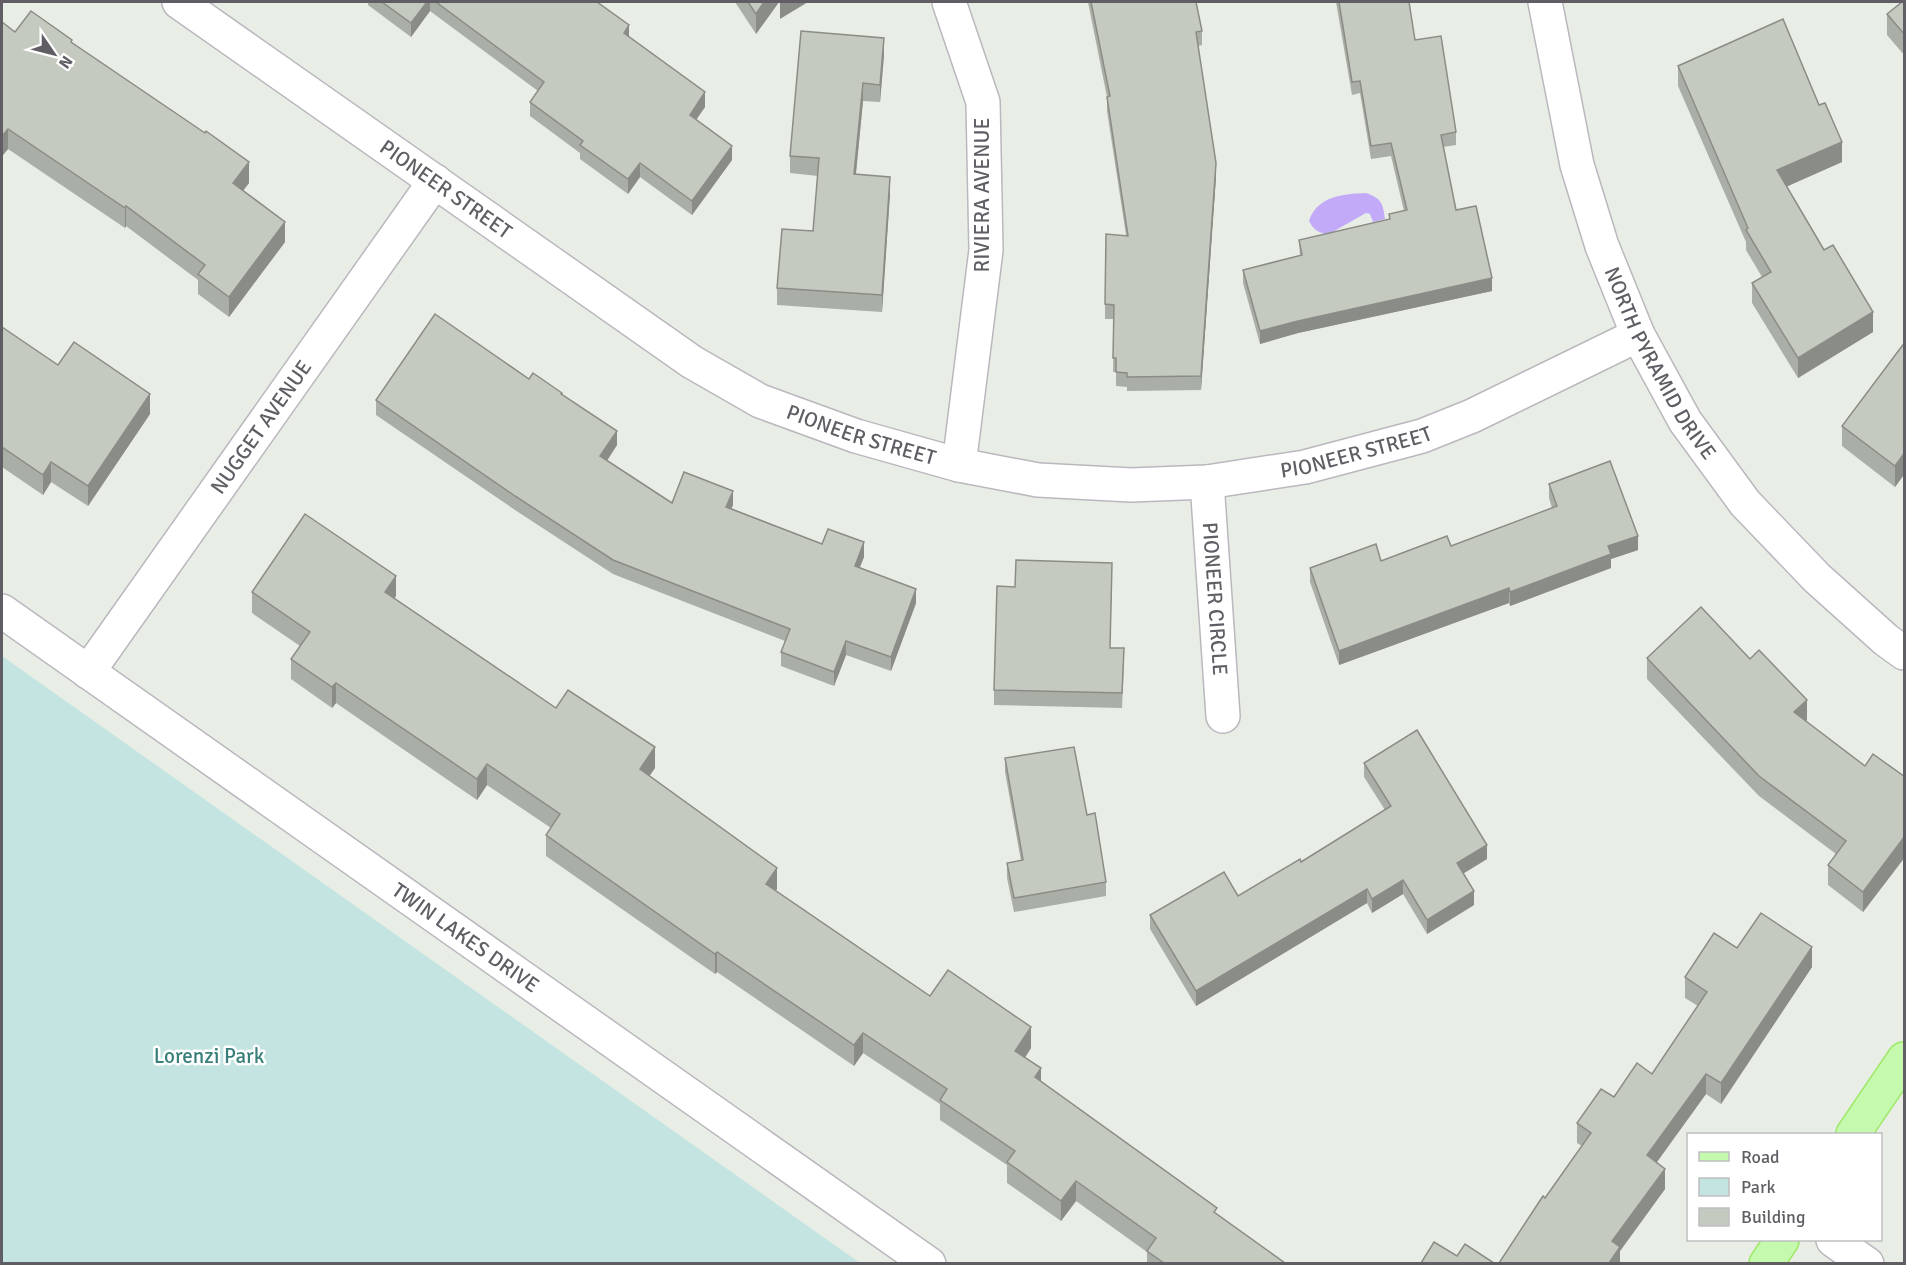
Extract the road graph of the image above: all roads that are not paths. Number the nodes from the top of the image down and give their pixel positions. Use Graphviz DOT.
graph roads {
  1 [pos="178,2"];
  2 [pos="950,2"];
  3 [pos="1545,2"];
  4 [pos="435,181"];
  5 [pos="1638,335"];
  6 [pos="958,465"];
  7 [pos="1207,482"];
  8 [pos="2,611"];
  9 [pos="1905,653"];
  10 [pos="88,672"];
  11 [pos="1223,716"];
  12 [pos="1905,1059"];
  13 [pos="1854,1133"];
  14 [pos="1781,1241"];
  15 [pos="1836,1241"];
  16 [pos="930,1263"];
  17 [pos="1766,1263"];
  18 [pos="1867,1263"];
  1 -- 4 [label="street, PIONEER STREET"];
  2 -- 6 [label="street, RIVIERA AVENUE"];
  3 -- 5 [label="street, NORTH PYRAMID DRIVE"];
  4 -- 6 [label="street, PIONEER STREET"];
  4 -- 10 [label="street, NUGGET AVENUE"];
  5 -- 7 [label="street, PIONEER STREET"];
  5 -- 9 [label="street, NORTH PYRAMID DRIVE"];
  6 -- 7 [label="street, PIONEER STREET"];
  7 -- 11 [label="street, PIONEER CIRCLE"];
  8 -- 10 [label="street, TWIN LAKES DRIVE"];
  10 -- 16 [label="street, TWIN LAKES DRIVE"];
  12 -- 13 [label="main road"];
  14 -- 17 [label="main road"];
  15 -- 18 [label="street"];
}
